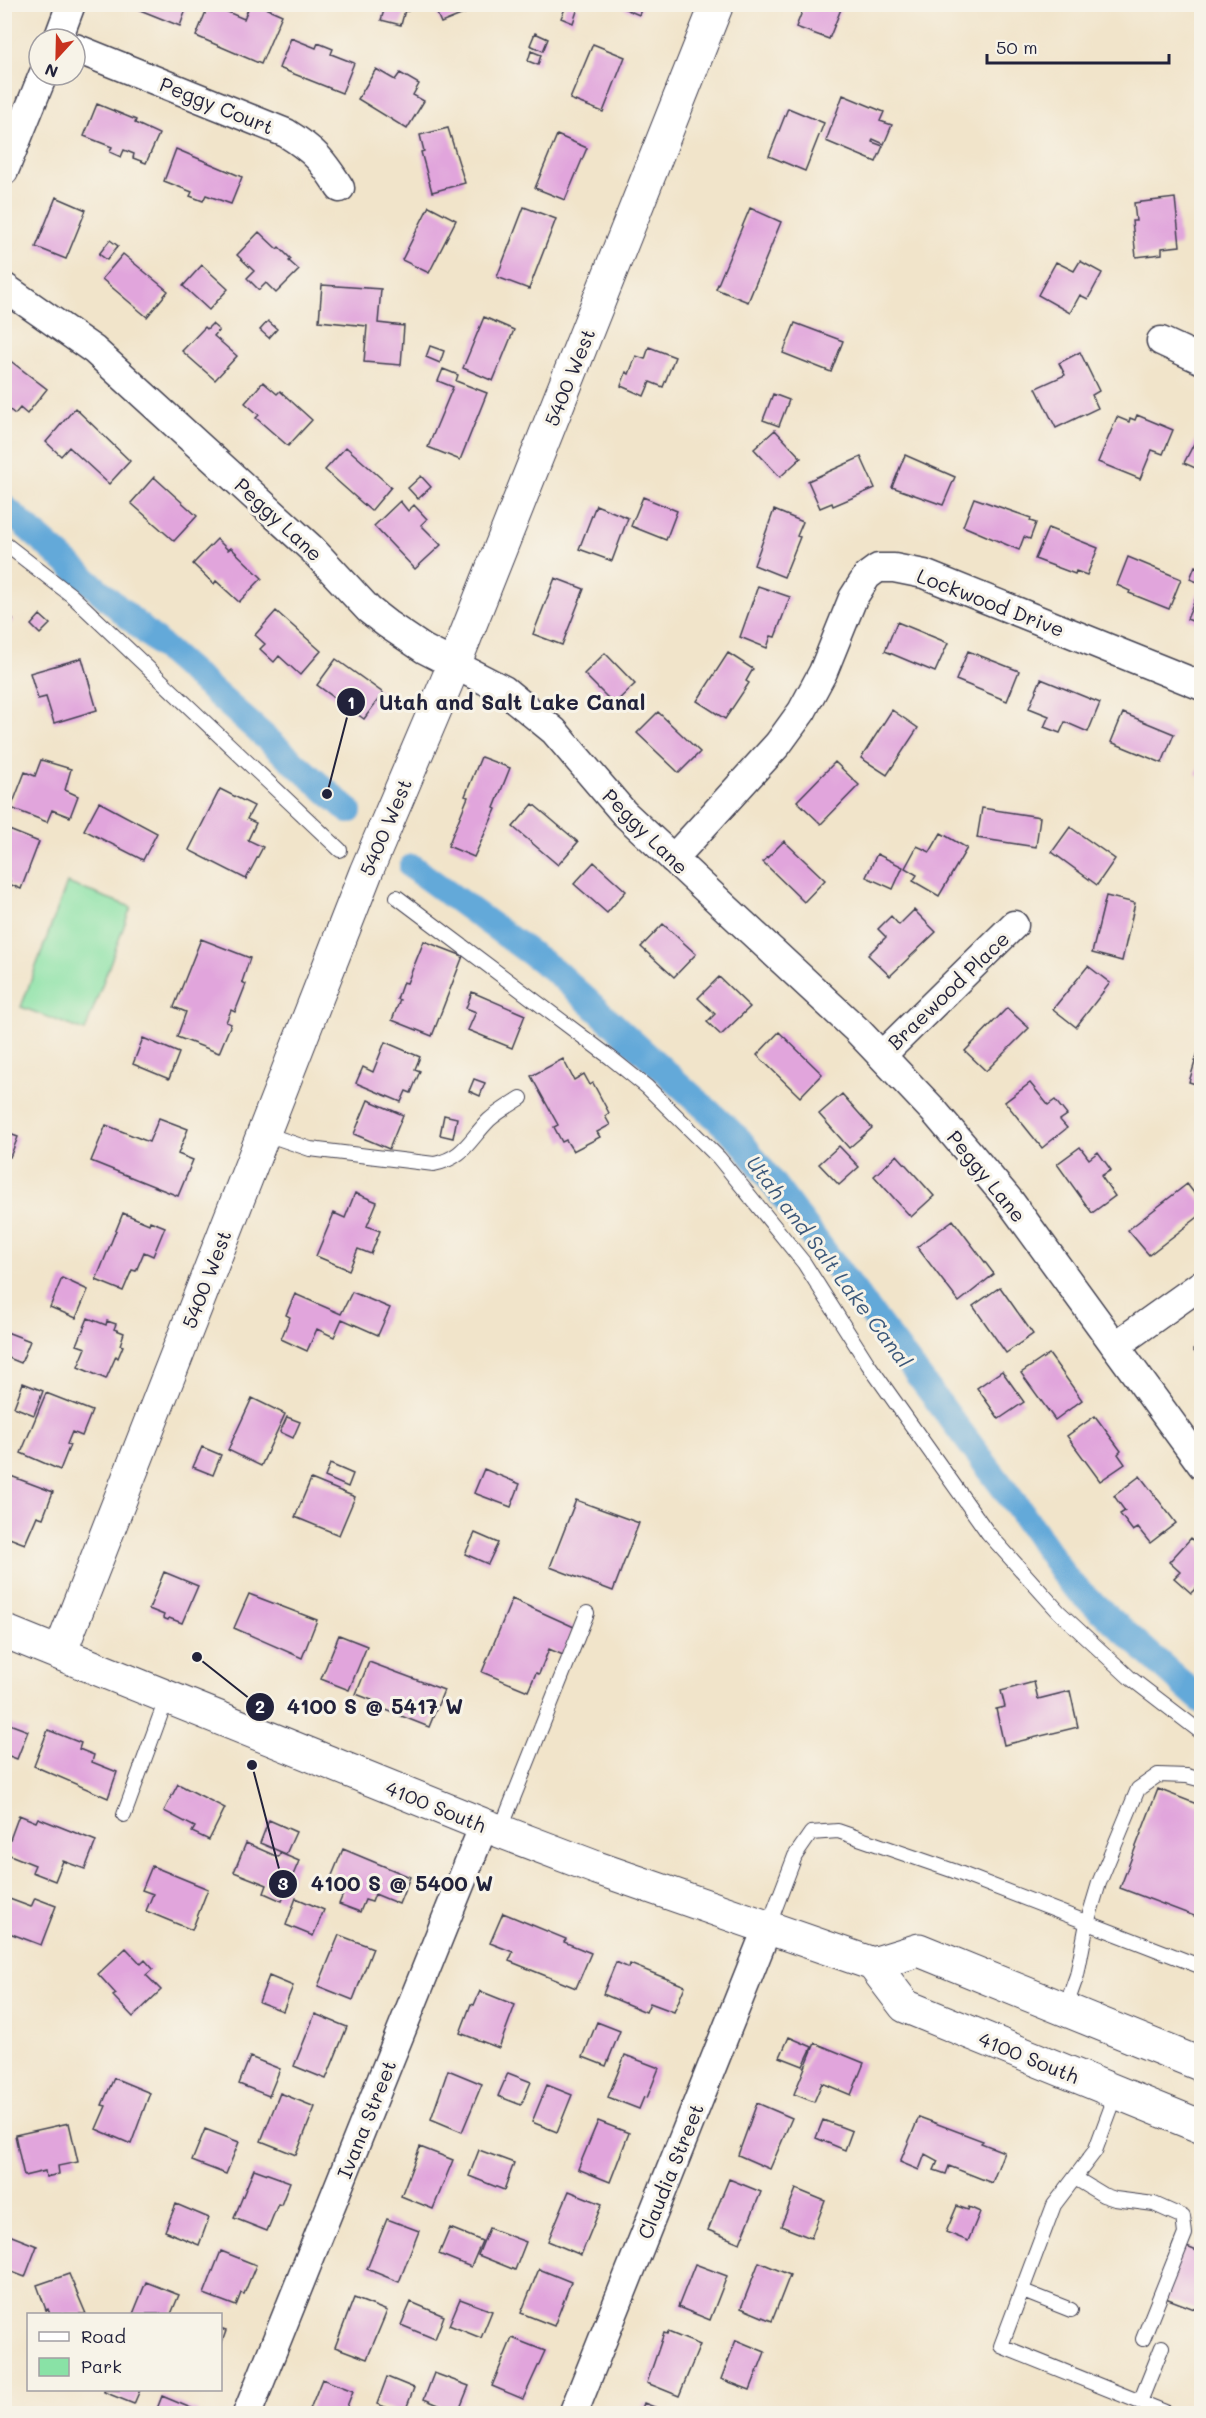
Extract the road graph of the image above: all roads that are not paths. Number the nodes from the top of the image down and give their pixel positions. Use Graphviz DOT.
graph roads {
  1 [pos="71,4"];
  2 [pos="717,4"];
  3 [pos="62,27"];
  4 [pos="87,53"];
  5 [pos="38,87"];
  6 [pos="4,171"];
  7 [pos="340,189"];
  8 [pos="4,287"];
  9 [pos="1161,341"];
  10 [pos="1202,360"];
  11 [pos="4,543"];
  12 [pos="454,665"];
  13 [pos="1202,686"];
  14 [pos="340,850"];
  15 [pos="673,859"];
  16 [pos="397,897"];
  17 [pos="1014,926"];
  18 [pos="882,1055"];
  19 [pos="521,1098"];
  20 [pos="263,1133"];
  21 [pos="1202,1284"];
  22 [pos="1115,1346"];
  23 [pos="1202,1465"];
  24 [pos="587,1613"];
  25 [pos="4,1631"];
  26 [pos="60,1653"];
  27 [pos="168,1697"];
  28 [pos="1202,1733"];
  29 [pos="1202,1780"];
  30 [pos="124,1815"];
  31 [pos="492,1828"];
  32 [pos="1087,1923"];
  33 [pos="767,1929"];
  34 [pos="873,1964"];
  35 [pos="1202,1968"];
  36 [pos="1064,2010"];
  37 [pos="1202,2066"];
  38 [pos="1117,2092"];
  39 [pos="1202,2127"];
  40 [pos="1075,2178"];
  41 [pos="1023,2291"];
  42 [pos="1071,2310"];
  43 [pos="1143,2339"];
  44 [pos="1162,2347"];
  45 [pos="1140,2402"];
  46 [pos="247,2414"];
  47 [pos="573,2414"];
  48 [pos="1170,2414"];
  1 -- 3 [label="street"];
  2 -- 12 [label="street, 5400 West"];
  4 -- 7 [label="street, Peggy Court"];
  5 -- 6 [label="street"];
  8 -- 12 [label="street, Peggy Lane"];
  9 -- 10 [label="street"];
  11 -- 14 [label="lane"];
  12 -- 15 [label="street, Peggy Lane"];
  12 -- 20 [label="street, 5400 West"];
  13 -- 15 [label="street, Lockwood Drive"];
  15 -- 18 [label="street, Peggy Lane"];
  16 -- 28 [label="lane"];
  17 -- 18 [label="street, Braewood Place"];
  18 -- 22 [label="street, Peggy Lane"];
  19 -- 20 [label="lane"];
  20 -- 26 [label="street, 5400 West"];
  21 -- 22 [label="street"];
  22 -- 23 [label="street, Peggy Lane"];
  24 -- 31 [label="lane"];
  25 -- 26 [label="street, 4100 South"];
  26 -- 27 [label="street, 4100 South"];
  27 -- 30 [label="lane"];
  27 -- 31 [label="street, 4100 South"];
  29 -- 32 [label="lane"];
  31 -- 33 [label="street, 4100 South"];
  31 -- 46 [label="street, Ivana Street"];
  32 -- 33 [label="lane"];
  32 -- 35 [label="lane"];
  32 -- 36 [label="lane"];
  33 -- 34 [label="street, 4100 South"];
  33 -- 47 [label="street, Claudia Street"];
  34 -- 36 [label="street"];
  34 -- 38 [label="street, 4100 South"];
  36 -- 37 [label="street"];
  38 -- 39 [label="street, 4100 South"];
  38 -- 40 [label="lane"];
  40 -- 41 [label="lane"];
  40 -- 43 [label="lane"];
  41 -- 42 [label="lane"];
  41 -- 45 [label="lane"];
  44 -- 45 [label="lane"];
  45 -- 48 [label="lane"];
}
